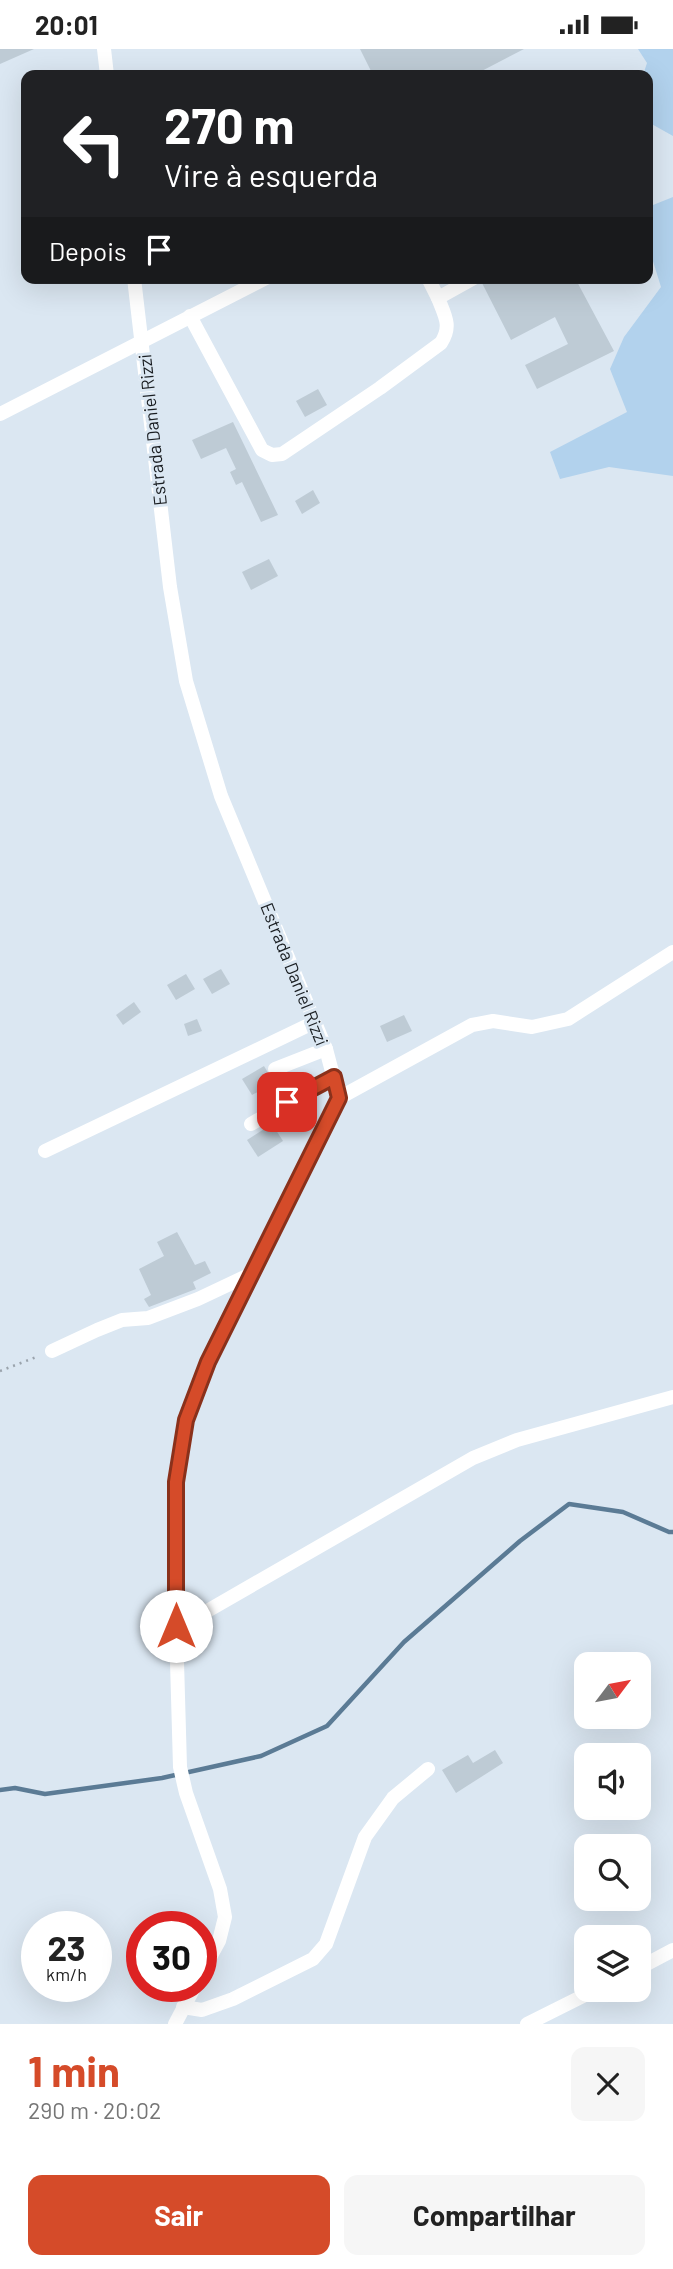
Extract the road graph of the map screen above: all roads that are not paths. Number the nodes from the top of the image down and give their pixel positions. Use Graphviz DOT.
graph roads {
  1 [pos="104,49"];
  2 [pos="106,70"];
  3 [pos="135,284"];
  4 [pos="254,284"];
  5 [pos="431,284"];
  6 [pos="463,284"];
  7 [pos="438,298"];
  8 [pos="190,316"];
  9 [pos="143,341"];
  10 [pos="0,414"];
  11 [pos="673,952"];
  12 [pos="315,1021"];
  13 [pos="326,1049"];
  14 [pos="275,1069"];
  15 [pos="334,1077"];
  16 [pos="339,1098"];
  17 [pos="251,1124"];
  18 [pos="45,1151"];
  19 [pos="251,1274"];
  20 [pos="52,1351"];
  21 [pos="673,1397"];
  22 [pos="176,1626"];
  23 [pos="428,1769"];
  24 [pos="217,1945"];
  25 [pos="673,1950"];
  26 [pos="651,1962"];
  27 [pos="574,2000"];
  28 [pos="186,2002"];
  29 [pos="183,2007"];
  30 [pos="175,2024"];
  31 [pos="527,2024"];
  1 -- 2 [label="street"];
  3 -- 9 [label="street, Estrada Daniel Rizzi"];
  4 -- 8 [label="street"];
  5 -- 7 [label="street"];
  6 -- 7 [label="street"];
  7 -- 8 [label="street"];
  8 -- 9 [label="street"];
  9 -- 10 [label="street"];
  9 -- 12 [label="street, Estrada Daniel Rizzi"];
  11 -- 16 [label="street"];
  12 -- 13 [label="street, Estrada Daniel Rizzi"];
  12 -- 18 [label="street"];
  13 -- 14 [label="street"];
  13 -- 15 [label="street, Estrada Daniel Rizzi"];
  15 -- 16 [label="street, Estrada Daniel Rizzi"];
  15 -- 17 [label="street"];
  16 -- 19 [label="street"];
  19 -- 20 [label="street"];
  19 -- 22 [label="street"];
  21 -- 22 [label="street"];
  22 -- 24 [label="street"];
  23 -- 29 [label="street"];
  25 -- 26 [label="street"];
  27 -- 31 [label="street"];
  28 -- 29 [label="street"];
  29 -- 30 [label="street"];
}
